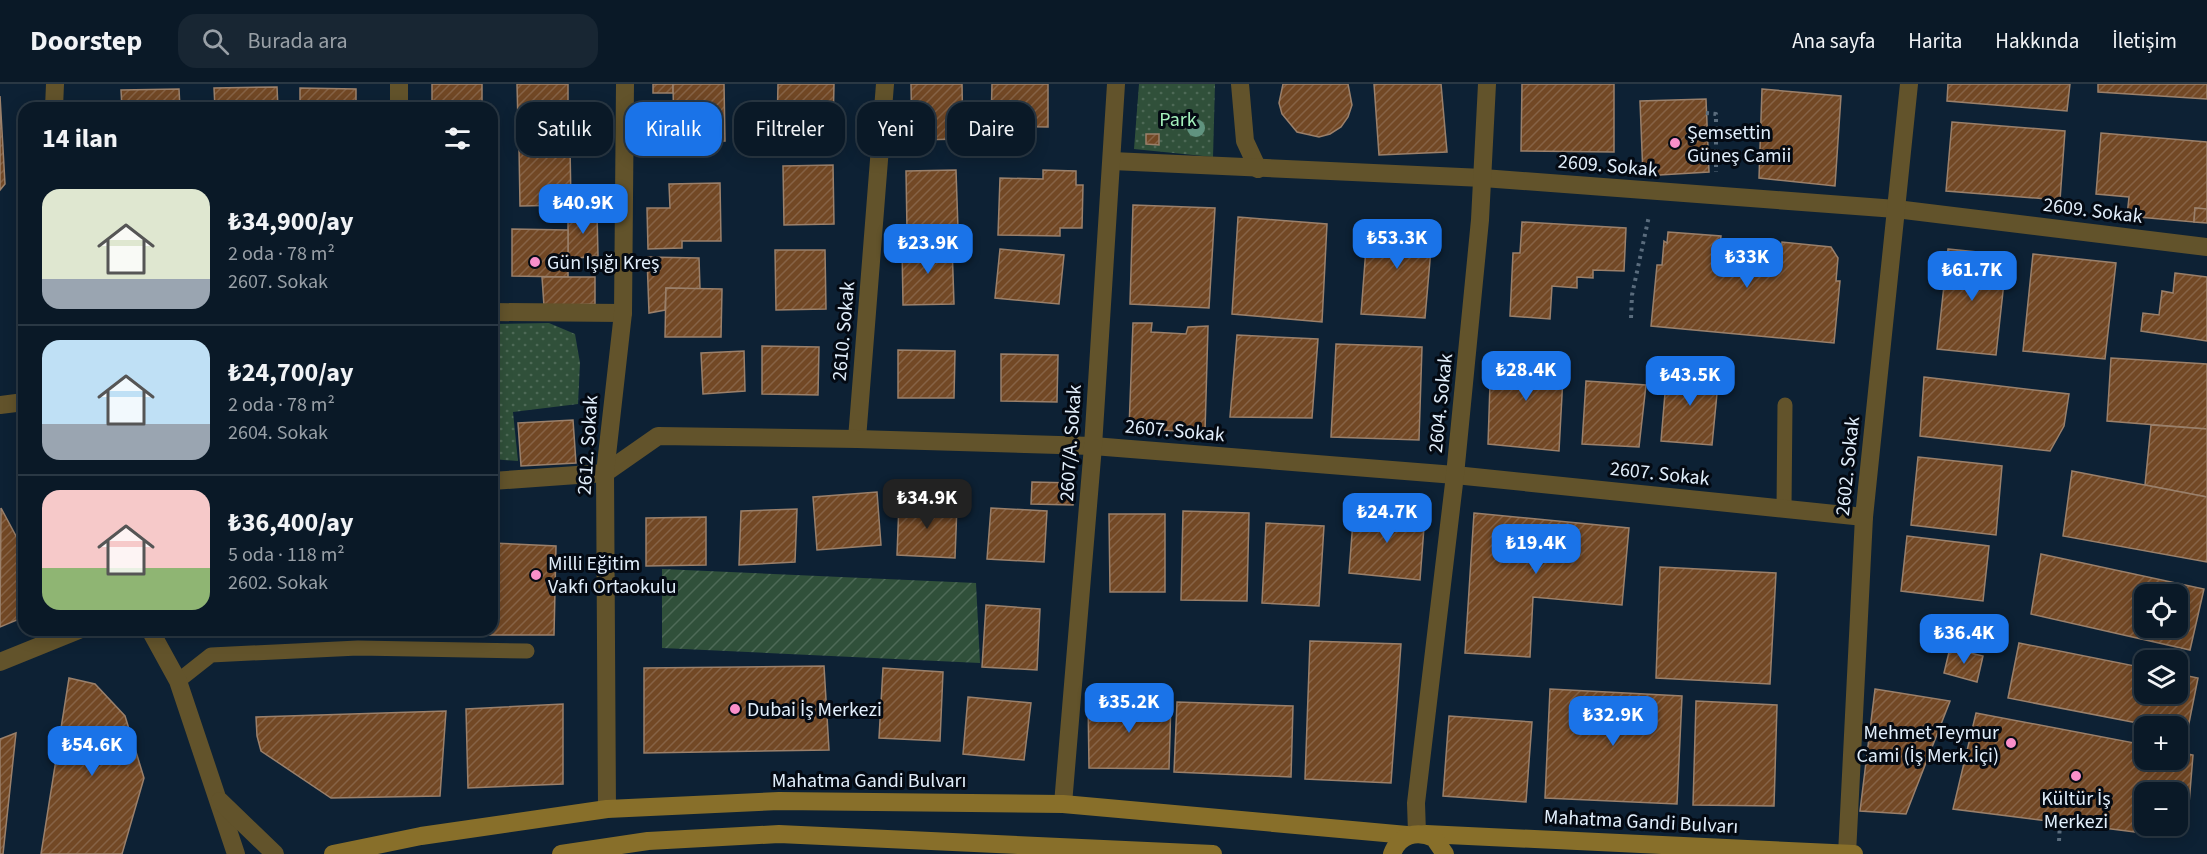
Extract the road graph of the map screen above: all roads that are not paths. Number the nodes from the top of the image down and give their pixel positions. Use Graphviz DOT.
graph roads {
  1 [pos="55,84"];
  2 [pos="399,84"];
  3 [pos="625,84"];
  4 [pos="885,84"];
  5 [pos="1116,84"];
  6 [pos="1240,84"];
  7 [pos="1487,84"];
  8 [pos="1909,84"];
  9 [pos="54,102"];
  10 [pos="399,102"];
  11 [pos="1112,161"];
  12 [pos="1258,169"];
  13 [pos="1483,178"];
  14 [pos="1896,209"];
  15 [pos="2207,247"];
  16 [pos="498,312"];
  17 [pos="623,313"];
  18 [pos="18,403"];
  19 [pos="0,405"];
  20 [pos="1785,405"];
  21 [pos="857,438"];
  22 [pos="1093,446"];
  23 [pos="605,473"];
  24 [pos="1455,475"];
  25 [pos="498,481"];
  26 [pos="1784,508"];
  27 [pos="1864,516"];
  28 [pos="64,636"];
  29 [pos="153,636"];
  30 [pos="527,651"];
  31 [pos="0,662"];
  32 [pos="178,681"];
  33 [pos="218,798"];
  34 [pos="1063,804"];
  35 [pos="607,810"];
  36 [pos="1417,834"];
  37 [pos="1062,850"];
  38 [pos="236,854"];
  39 [pos="275,854"];
  40 [pos="333,854"];
  41 [pos="561,854"];
  42 [pos="1213,854"];
  43 [pos="1392,854"];
  44 [pos="1445,854"];
  45 [pos="1847,854"];
  46 [pos="1854,854"];
  1 -- 9 [label="street"];
  2 -- 10 [label="street"];
  3 -- 17 [label="street, 2612. Sokak"];
  4 -- 21 [label="street, 2610. Sokak"];
  5 -- 11 [label="street, 2607/A. Sokak"];
  6 -- 12 [label="street"];
  7 -- 13 [label="street, 2604. Sokak"];
  8 -- 14 [label="street, 2602. Sokak"];
  11 -- 12 [label="street, 2609. Sokak"];
  11 -- 22 [label="street, 2607/A. Sokak"];
  12 -- 13 [label="street, 2609. Sokak"];
  13 -- 14 [label="street, 2609. Sokak"];
  13 -- 24 [label="street, 2604. Sokak"];
  14 -- 15 [label="street, 2609. Sokak"];
  14 -- 27 [label="street, 2602. Sokak"];
  16 -- 17 [label="street"];
  17 -- 23 [label="street, 2612. Sokak"];
  18 -- 19 [label="street"];
  20 -- 26 [label="lane"];
  21 -- 22 [label="street, 2607. Sokak"];
  21 -- 23 [label="street, 2607. Sokak"];
  22 -- 24 [label="street, 2607. Sokak"];
  22 -- 34 [label="street, 2607/A. Sokak"];
  23 -- 25 [label="street"];
  23 -- 35 [label="street, 2612. Sokak"];
  24 -- 26 [label="street, 2607. Sokak"];
  24 -- 36 [label="street, 2604. Sokak"];
  26 -- 27 [label="street, 2607. Sokak"];
  27 -- 45 [label="street, 2602. Sokak"];
  28 -- 31 [label="street"];
  29 -- 32 [label="street"];
  30 -- 32 [label="lane"];
  32 -- 33 [label="street"];
  33 -- 38 [label="street"];
  33 -- 39 [label="street"];
  34 -- 35 [label="main road, Mahatma Gandi Bulvarı"];
  34 -- 36 [label="main road, Mahatma Gandi Bulvarı"];
  35 -- 40 [label="main road, Mahatma Gandi Bulvarı"];
  36 -- 43 [label="main road"];
  36 -- 44 [label="main road"];
  36 -- 45 [label="main road, Mahatma Gandi Bulvarı"];
  37 -- 41 [label="main road"];
  37 -- 42 [label="main road"];
  45 -- 46 [label="main road, Mahatma Gandi Bulvarı"];
}
